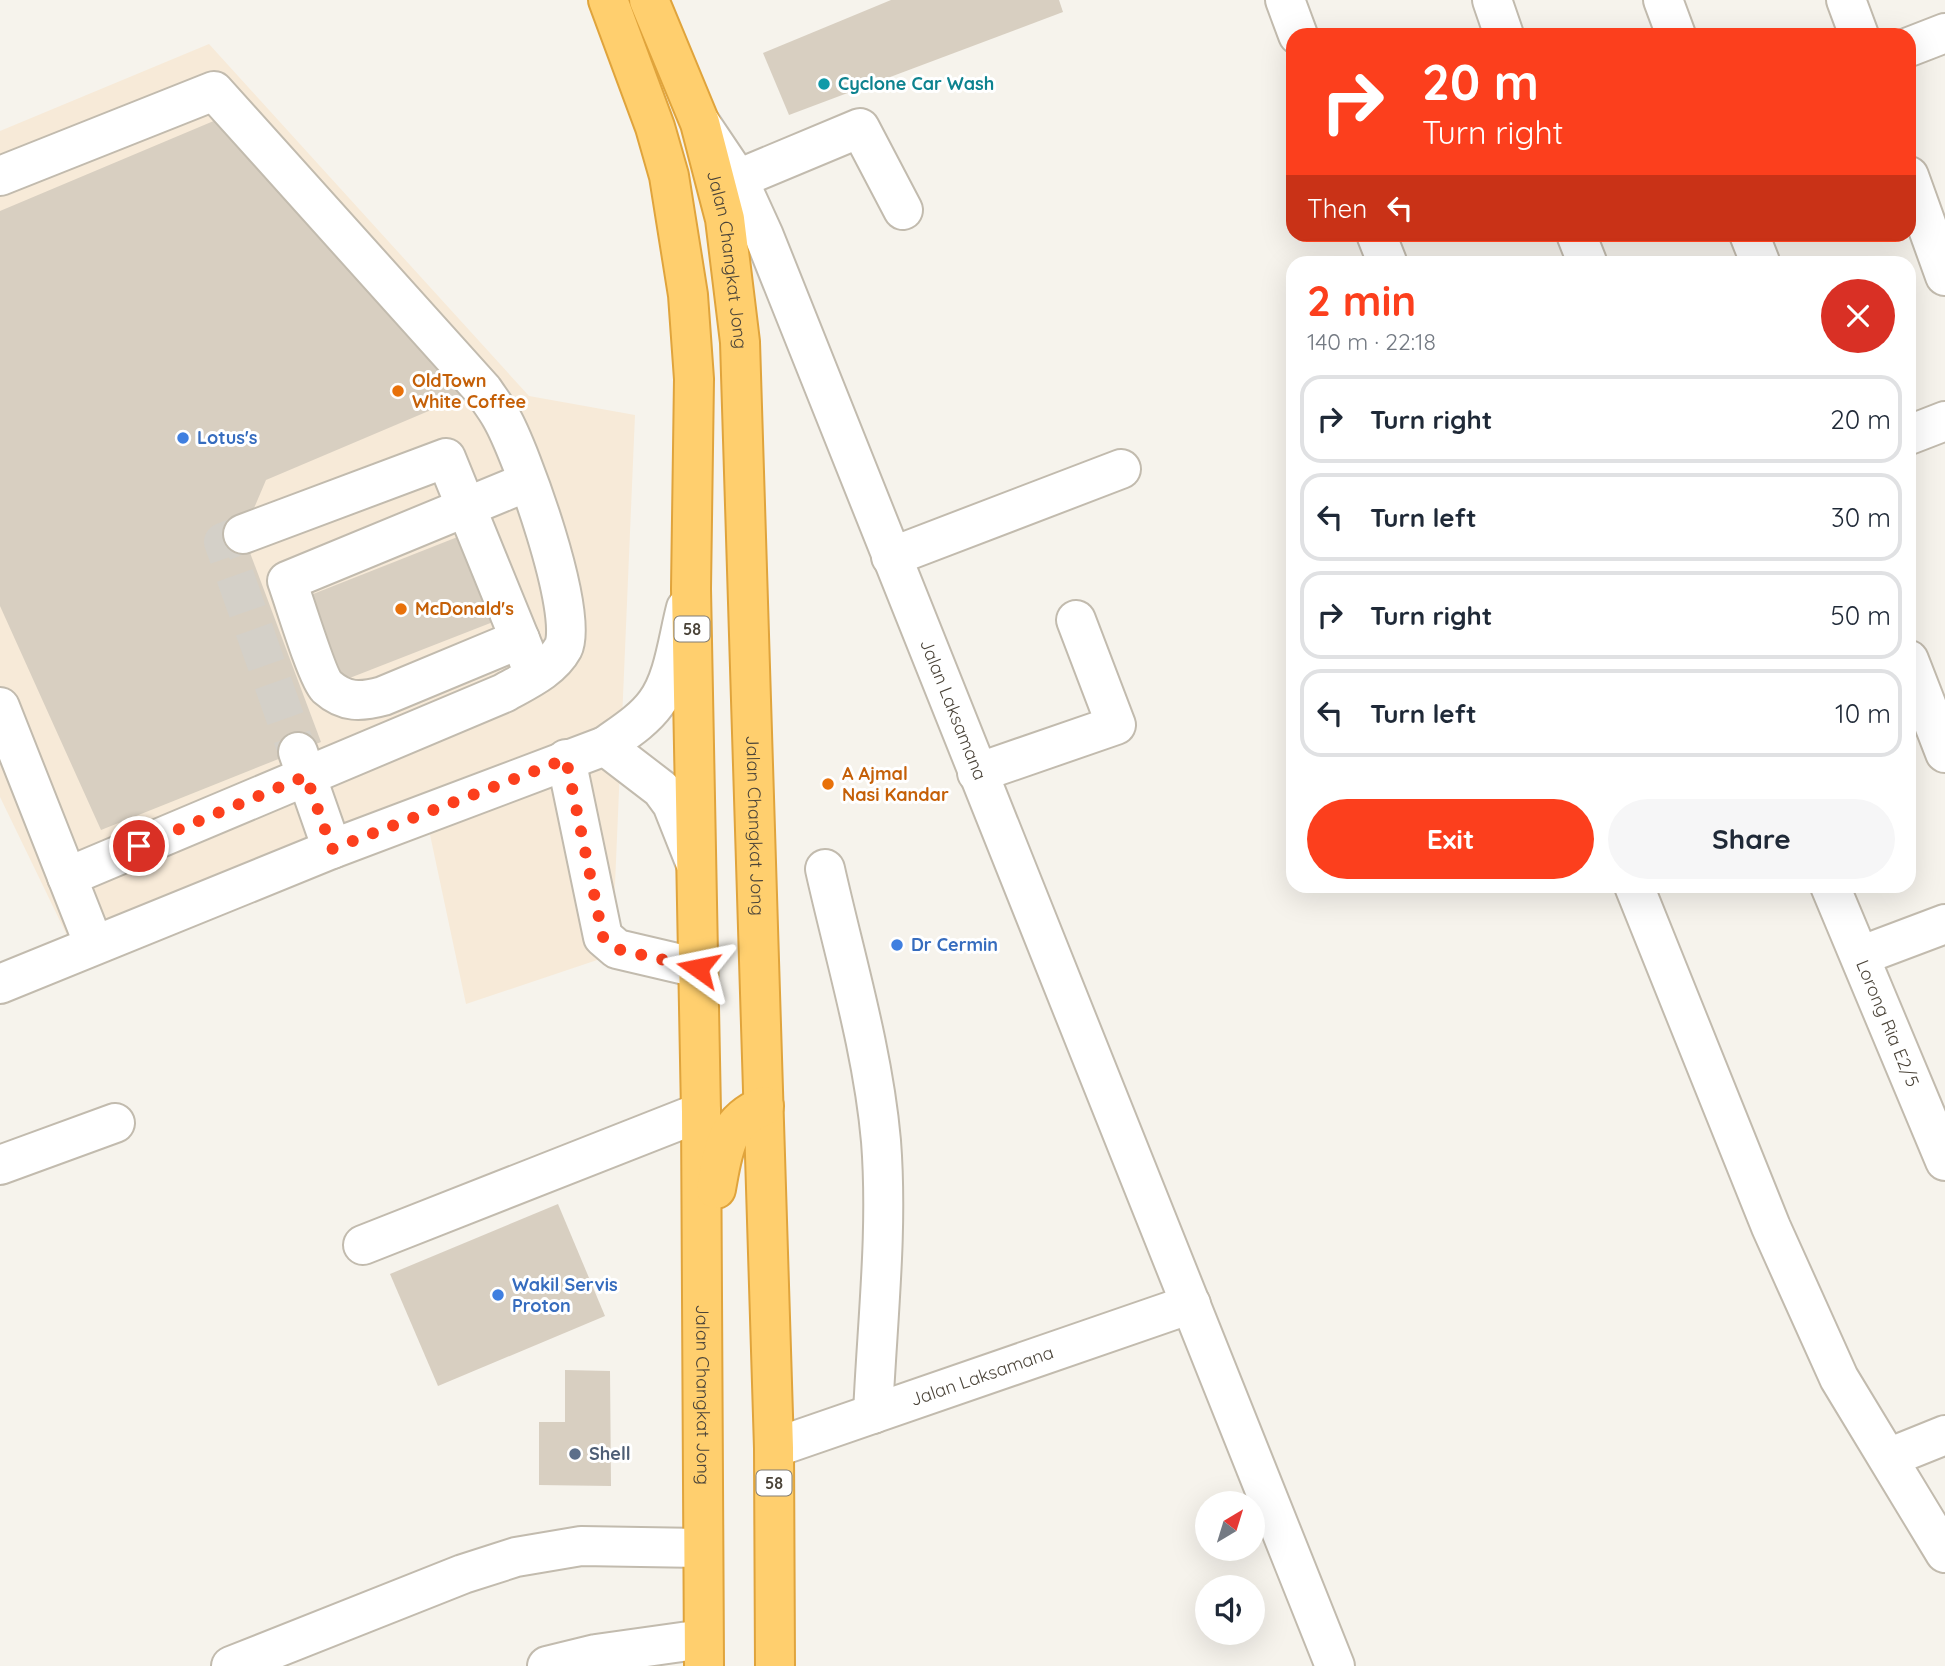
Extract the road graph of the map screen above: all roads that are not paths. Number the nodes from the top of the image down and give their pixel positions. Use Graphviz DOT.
graph roads {
  1 [pos="608,0"];
  2 [pos="649,0"];
  3 [pos="1285,0"];
  4 [pos="1492,0"];
  5 [pos="1663,0"];
  6 [pos="1846,0"];
  7 [pos="1295,28"];
  8 [pos="1502,28"];
  9 [pos="1673,28"];
  10 [pos="1856,28"];
  11 [pos="1945,33"];
  12 [pos="1916,44"];
  13 [pos="700,123"];
  14 [pos="0,176"];
  15 [pos="738,179"];
  16 [pos="1916,195"];
  17 [pos="903,210"];
  18 [pos="1945,276"];
  19 [pos="1945,421"];
  20 [pos="1916,432"];
  21 [pos="1121,469"];
  22 [pos="527,482"];
  23 [pos="468,509"];
  24 [pos="243,534"];
  25 [pos="891,557"];
  26 [pos="691,589"];
  27 [pos="1076,620"];
  28 [pos="520,639"];
  29 [pos="535,676"];
  30 [pos="1916,678"];
  31 [pos="0,707"];
  32 [pos="605,746"];
  33 [pos="1945,753"];
  34 [pos="566,759"];
  35 [pos="302,763"];
  36 [pos="977,773"];
  37 [pos="332,849"];
  38 [pos="695,862"];
  39 [pos="825,869"];
  40 [pos="67,877"];
  41 [pos="1637,893"];
  42 [pos="1833,893"];
  43 [pos="1945,924"];
  44 [pos="94,945"];
  45 [pos="1860,956"];
  46 [pos="698,968"];
  47 [pos="0,984"];
  48 [pos="764,1106"];
  49 [pos="701,1112"];
  50 [pos="115,1124"];
  51 [pos="1945,1161"];
  52 [pos="0,1165"];
  53 [pos="363,1245"];
  54 [pos="702,1269"];
  55 [pos="1191,1304"];
  56 [pos="873,1414"];
  57 [pos="1945,1435"];
  58 [pos="774,1448"];
  59 [pos="1888,1458"];
  60 [pos="701,1548"];
  61 [pos="1945,1553"];
  62 [pos="704,1653"];
  63 [pos="231,1666"];
  64 [pos="547,1666"];
  65 [pos="775,1666"];
  66 [pos="1335,1666"];
  1 -- 26 [label="highway, Jalan Changkat Jong / 58"];
  2 -- 13 [label="highway, Jalan Changkat Jong / 58"];
  3 -- 7 [label="street"];
  4 -- 8 [label="street"];
  5 -- 9 [label="street"];
  6 -- 10 [label="street"];
  11 -- 12 [label="street"];
  13 -- 15 [label="street, Jalan Laksamana"];
  13 -- 48 [label="highway, Jalan Changkat Jong / 58"];
  14 -- 22 [label="street"];
  15 -- 17 [label="street"];
  15 -- 25 [label="street, Jalan Laksamana"];
  16 -- 18 [label="street"];
  19 -- 20 [label="street"];
  21 -- 25 [label="street"];
  22 -- 23 [label="street"];
  22 -- 29 [label="street"];
  23 -- 24 [label="street"];
  23 -- 28 [label="street"];
  23 -- 28 [label="street"];
  25 -- 36 [label="street, Jalan Laksamana"];
  26 -- 32 [label="street"];
  26 -- 38 [label="highway, Jalan Changkat Jong / 58"];
  27 -- 36 [label="street"];
  28 -- 29 [label="street"];
  29 -- 35 [label="street"];
  30 -- 33 [label="street"];
  31 -- 40 [label="street"];
  32 -- 34 [label="street"];
  32 -- 38 [label="street"];
  34 -- 37 [label="street"];
  34 -- 46 [label="street"];
  35 -- 37 [label="street"];
  35 -- 40 [label="street"];
  36 -- 55 [label="street, Jalan Laksamana"];
  37 -- 44 [label="street"];
  38 -- 46 [label="highway, Jalan Changkat Jong / 58"];
  39 -- 56 [label="street"];
  40 -- 44 [label="street"];
  41 -- 59 [label="street"];
  42 -- 45 [label="street, Lorong Ria E2/5"];
  43 -- 45 [label="street"];
  44 -- 47 [label="street"];
  45 -- 51 [label="street, Lorong Ria E2/5"];
  46 -- 49 [label="highway, Jalan Changkat Jong / 58"];
  48 -- 54 [label="highway"];
  48 -- 58 [label="highway, Jalan Changkat Jong / 58"];
  49 -- 53 [label="street"];
  49 -- 54 [label="highway, Jalan Changkat Jong / 58"];
  50 -- 52 [label="street"];
  54 -- 60 [label="highway, Jalan Changkat Jong / 58"];
  55 -- 56 [label="street, Jalan Laksamana"];
  55 -- 66 [label="street, Jalan Laksamana"];
  56 -- 58 [label="street, Jalan Laksamana"];
  57 -- 59 [label="street"];
  58 -- 65 [label="highway, Jalan Changkat Jong / 58"];
  59 -- 61 [label="street"];
  60 -- 62 [label="highway, Jalan Changkat Jong / 58"];
  60 -- 63 [label="street"];
  62 -- 64 [label="street"];
}
